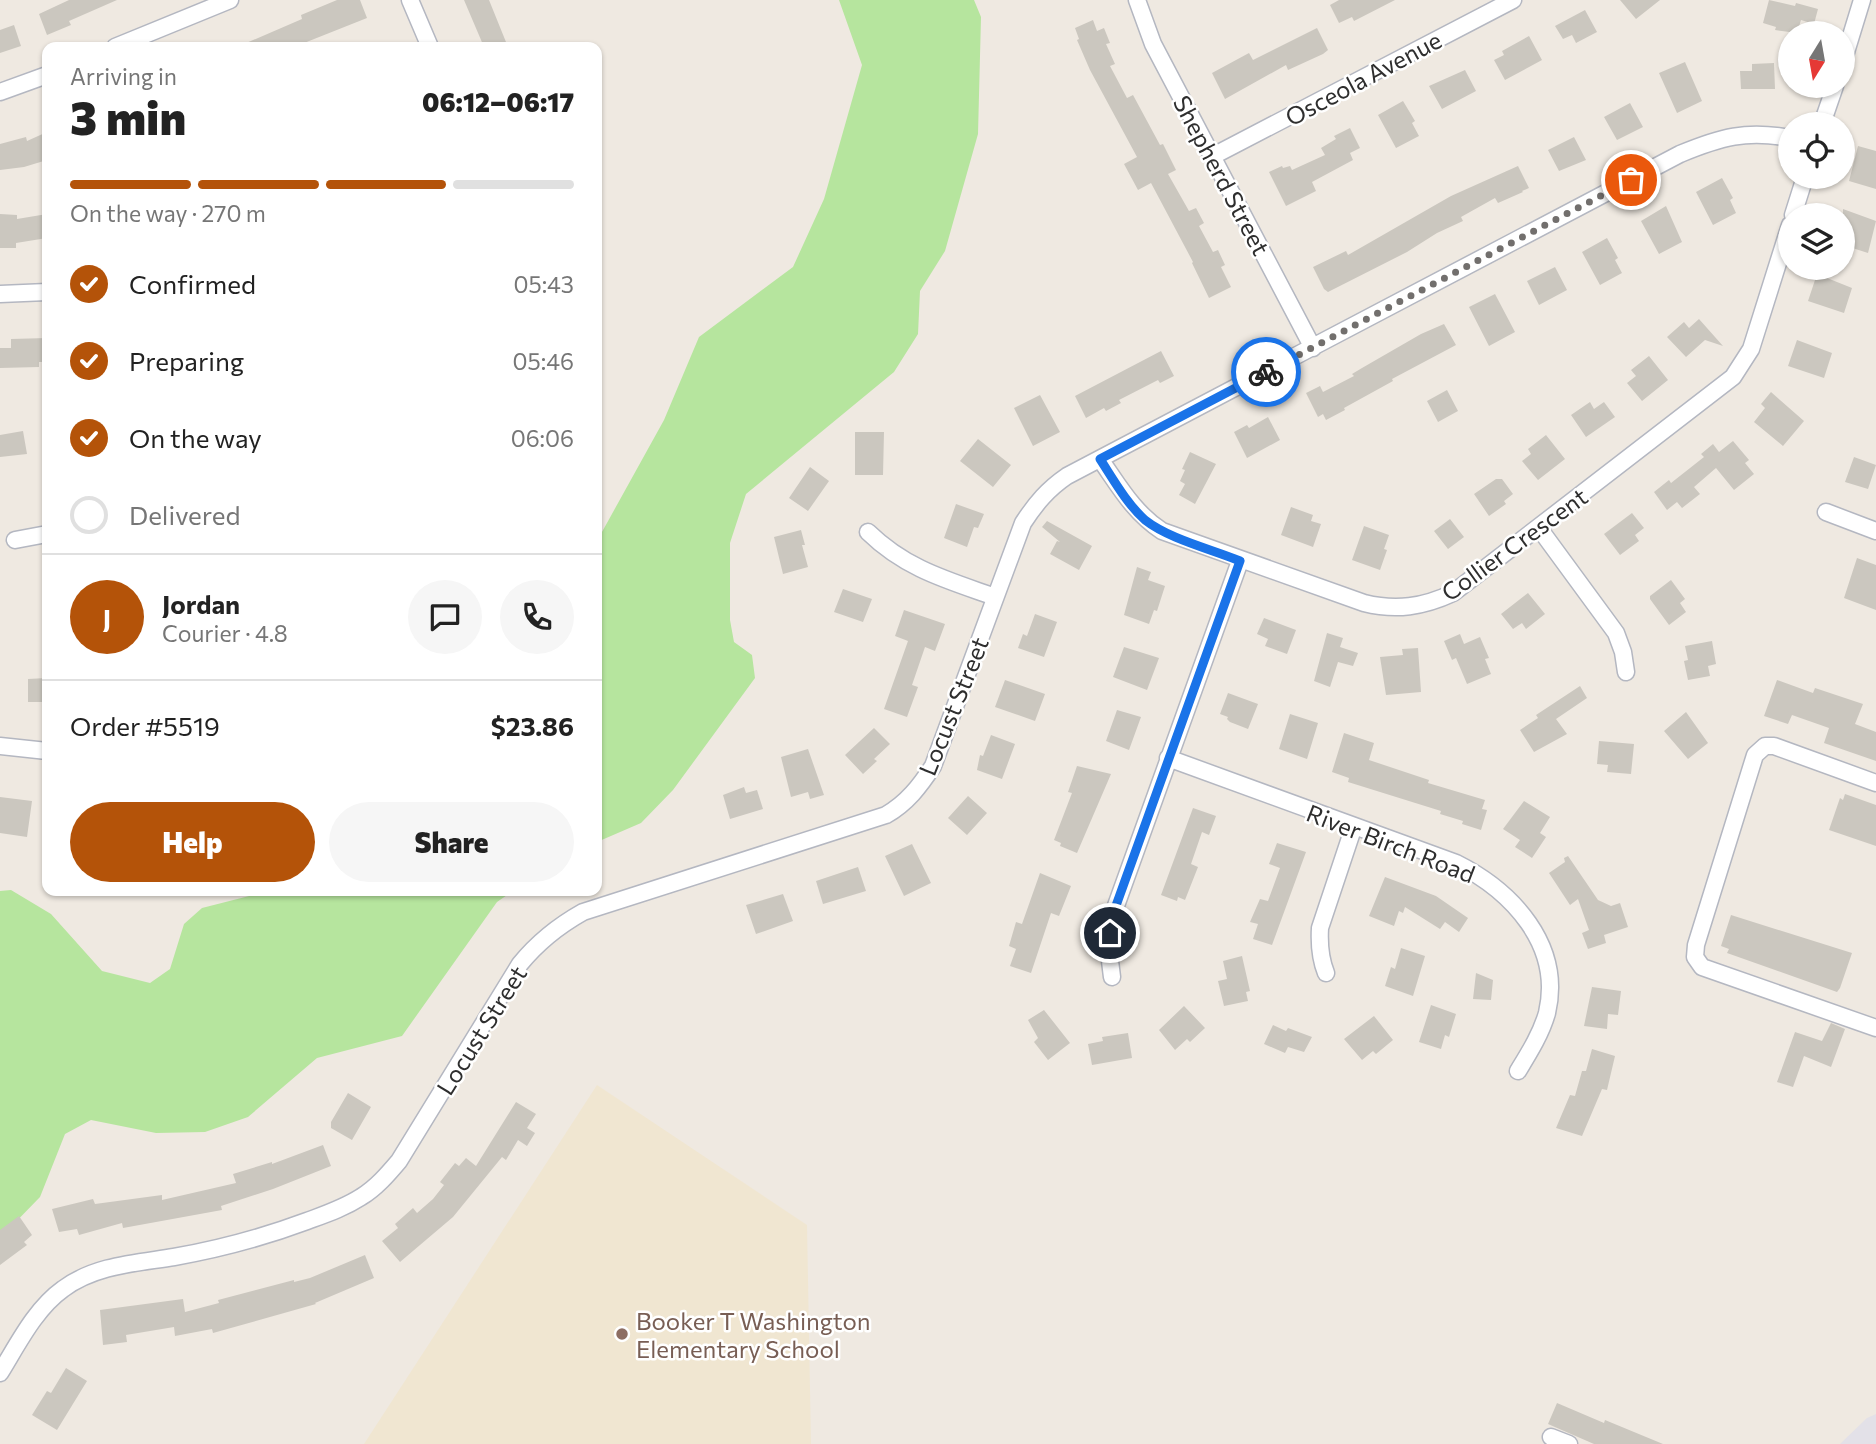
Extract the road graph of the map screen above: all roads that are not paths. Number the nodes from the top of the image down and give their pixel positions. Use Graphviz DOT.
graph roads {
  1 [pos="230,0"];
  2 [pos="410,0"];
  3 [pos="1137,0"];
  4 [pos="1513,0"];
  5 [pos="1862,0"];
  6 [pos="1855,23"];
  7 [pos="127,42"];
  8 [pos="428,42"];
  9 [pos="42,77"];
  10 [pos="0,92"];
  11 [pos="1778,136"];
  12 [pos="1213,156"];
  13 [pos="1778,263"];
  14 [pos="42,292"];
  15 [pos="0,294"];
  16 [pos="1313,348"];
  17 [pos="1100,459"];
  18 [pos="1826,512"];
  19 [pos="1539,528"];
  20 [pos="1876,531"];
  21 [pos="869,532"];
  22 [pos="42,535"];
  23 [pos="15,540"];
  24 [pos="1240,561"];
  25 [pos="995,597"];
  26 [pos="1626,672"];
  27 [pos="0,746"];
  28 [pos="42,750"];
  29 [pos="1168,758"];
  30 [pos="1876,783"];
  31 [pos="1354,826"];
  32 [pos="1326,973"];
  33 [pos="1112,977"];
  34 [pos="1876,1028"];
  35 [pos="1518,1071"];
  36 [pos="0,1373"];
  37 [pos="1551,1437"];
  38 [pos="1569,1444"];
  1 -- 7 [label="street"];
  2 -- 8 [label="street"];
  3 -- 12 [label="street, Shepherd Street"];
  4 -- 12 [label="street, Osceola Avenue"];
  5 -- 6 [label="street"];
  9 -- 10 [label="street"];
  11 -- 16 [label="street, Locust Street"];
  12 -- 16 [label="street, Shepherd Street"];
  13 -- 19 [label="street, Collier Crescent"];
  14 -- 15 [label="street"];
  16 -- 17 [label="street, Locust Street"];
  17 -- 24 [label="street, Collier Crescent"];
  17 -- 25 [label="street, Locust Street"];
  18 -- 20 [label="street"];
  19 -- 24 [label="street, Collier Crescent"];
  19 -- 26 [label="street"];
  21 -- 25 [label="street"];
  22 -- 23 [label="street"];
  24 -- 29 [label="street"];
  25 -- 36 [label="street, Locust Street"];
  27 -- 28 [label="street"];
  29 -- 31 [label="street, River Birch Road"];
  29 -- 33 [label="street"];
  30 -- 34 [label="street"];
  31 -- 32 [label="street"];
  31 -- 35 [label="street, River Birch Road"];
  37 -- 38 [label="street"];
}
